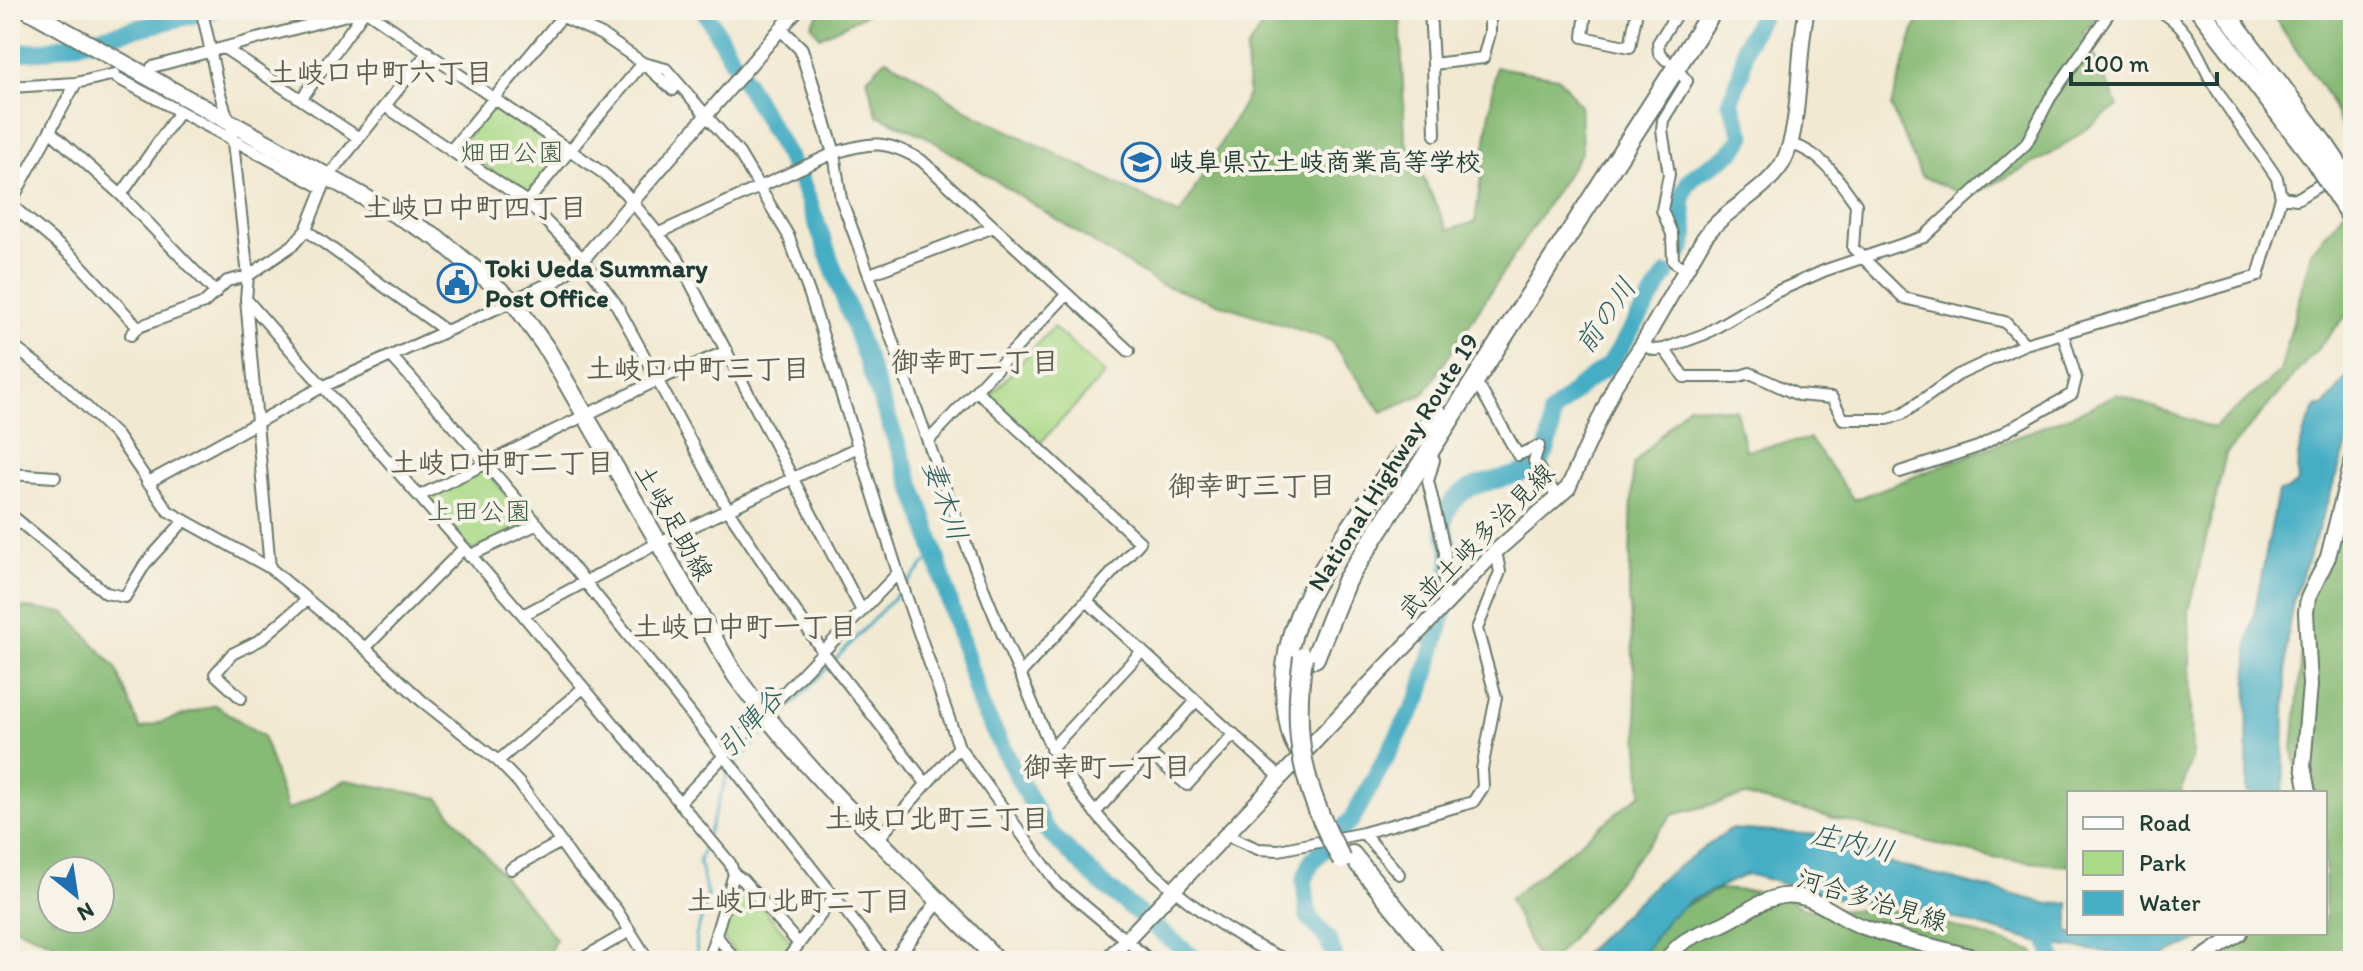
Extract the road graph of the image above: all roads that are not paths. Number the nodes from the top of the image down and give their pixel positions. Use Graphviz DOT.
graph roads {
  1 [pos="28,10"];
  2 [pos="201,10"];
  3 [pos="365,10"];
  4 [pos="548,10"];
  5 [pos="797,10"];
  6 [pos="1430,10"];
  7 [pos="1490,10"];
  8 [pos="1586,10"];
  9 [pos="1637,10"];
  10 [pos="1679,10"];
  11 [pos="1698,10"];
  12 [pos="1713,10"];
  13 [pos="1807,10"];
  14 [pos="2111,10"];
  15 [pos="2158,10"];
  16 [pos="2200,10"];
  17 [pos="2224,10"];
  18 [pos="564,14"];
  19 [pos="782,30"];
  20 [pos="218,49"];
  21 [pos="428,52"];
  22 [pos="643,63"];
  23 [pos="1433,64"];
  24 [pos="1671,64"];
  25 [pos="152,67"];
  26 [pos="118,70"];
  27 [pos="76,83"];
  28 [pos="10,87"];
  29 [pos="673,90"];
  30 [pos="302,98"];
  31 [pos="494,99"];
  32 [pos="385,106"];
  33 [pos="180,111"];
  34 [pos="712,113"];
  35 [pos="51,132"];
  36 [pos="231,132"];
  37 [pos="1435,135"];
  38 [pos="359,138"];
  39 [pos="1790,144"];
  40 [pos="451,150"];
  41 [pos="570,151"];
  42 [pos="2319,151"];
  43 [pos="829,155"];
  44 [pos="2353,164"];
  45 [pos="324,182"];
  46 [pos="764,187"];
  47 [pos="2353,187"];
  48 [pos="121,195"];
  49 [pos="2281,197"];
  50 [pos="527,202"];
  51 [pos="632,202"];
  52 [pos="10,204"];
  53 [pos="2353,220"];
  54 [pos="994,227"];
  55 [pos="306,230"];
  56 [pos="659,233"];
  57 [pos="583,259"];
  58 [pos="1862,259"];
  59 [pos="1686,270"];
  60 [pos="870,274"];
  61 [pos="248,276"];
  62 [pos="216,293"];
  63 [pos="1067,294"];
  64 [pos="246,299"];
  65 [pos="513,301"];
  66 [pos="443,329"];
  67 [pos="2063,334"];
  68 [pos="1497,343"];
  69 [pos="10,344"];
  70 [pos="2025,344"];
  71 [pos="1642,345"];
  72 [pos="1664,349"];
  73 [pos="727,351"];
  74 [pos="1129,351"];
  75 [pos="391,356"];
  76 [pos="658,380"];
  77 [pos="322,387"];
  78 [pos="1480,388"];
  79 [pos="977,391"];
  80 [pos="1438,414"];
  81 [pos="584,415"];
  82 [pos="256,421"];
  83 [pos="929,440"];
  84 [pos="858,447"];
  85 [pos="2353,458"];
  86 [pos="489,463"];
  87 [pos="1900,472"];
  88 [pos="10,474"];
  89 [pos="55,477"];
  90 [pos="794,478"];
  91 [pos="147,483"];
  92 [pos="419,496"];
  93 [pos="1557,497"];
  94 [pos="728,510"];
  95 [pos="10,514"];
  96 [pos="184,521"];
  97 [pos="538,524"];
  98 [pos="658,543"];
  99 [pos="1496,551"];
  100 [pos="466,553"];
  101 [pos="270,568"];
  102 [pos="898,573"];
  103 [pos="586,581"];
  104 [pos="307,600"];
  105 [pos="1088,602"];
  106 [pos="1443,606"];
  107 [pos="862,611"];
  108 [pos="523,615"];
  109 [pos="365,648"];
  110 [pos="1142,651"];
  111 [pos="823,652"];
  112 [pos="1309,658"];
  113 [pos="1020,674"];
  114 [pos="582,689"];
  115 [pos="241,698"];
  116 [pos="1196,701"];
  117 [pos="763,714"];
  118 [pos="1234,734"];
  119 [pos="959,747"];
  120 [pos="1051,749"];
  121 [pos="1149,753"];
  122 [pos="1302,753"];
  123 [pos="725,755"];
  124 [pos="498,761"];
  125 [pos="1280,777"];
  126 [pos="925,782"];
  127 [pos="2308,791"];
  128 [pos="679,803"];
  129 [pos="1095,813"];
  130 [pos="1363,833"];
  131 [pos="1226,835"];
  132 [pos="879,838"];
  133 [pos="561,842"];
  134 [pos="1347,858"];
  135 [pos="511,869"];
  136 [pos="734,874"];
  137 [pos="1399,874"];
  138 [pos="1174,890"];
  139 [pos="834,897"];
  140 [pos="939,900"];
  141 [pos="630,931"];
  142 [pos="716,935"];
  143 [pos="2237,935"];
  144 [pos="1126,940"];
  145 [pos="799,944"];
  146 [pos="710,959"];
  147 [pos="578,961"];
  148 [pos="649,961"];
  149 [pos="736,961"];
  150 [pos="786,961"];
  151 [pos="885,961"];
  152 [pos="894,961"];
  153 [pos="998,961"];
  154 [pos="1106,961"];
  155 [pos="1151,961"];
  156 [pos="1290,961"];
  157 [pos="1423,961"];
  158 [pos="1438,961"];
  159 [pos="1667,961"];
  160 [pos="1986,961"];
  161 [pos="2198,961"];
  1 -- 26 [label="main road, 土岐足助線"];
  2 -- 20 [label="street"];
  3 -- 20 [label="street"];
  3 -- 21 [label="street"];
  3 -- 30 [label="street"];
  4 -- 18 [label="street"];
  5 -- 19 [label="street"];
  6 -- 23 [label="street"];
  7 -- 23 [label="street"];
  8 -- 9 [label="street"];
  10 -- 24 [label="street"];
  11 -- 24 [label="highway, National Highway Route 19"];
  12 -- 24 [label="highway, National Highway Route 19"];
  13 -- 39 [label="main road, 武並土岐多治見線"];
  14 -- 58 [label="street"];
  15 -- 49 [label="street"];
  16 -- 42 [label="highway"];
  17 -- 42 [label="highway"];
  18 -- 22 [label="street"];
  18 -- 31 [label="street"];
  19 -- 34 [label="street"];
  19 -- 43 [label="street"];
  20 -- 25 [label="street"];
  20 -- 30 [label="street"];
  20 -- 36 [label="street"];
  21 -- 31 [label="street"];
  21 -- 32 [label="street"];
  22 -- 29 [label="street"];
  22 -- 34 [label="street"];
  22 -- 41 [label="street"];
  23 -- 37 [label="street"];
  24 -- 59 [label="street"];
  24 -- 68 [label="highway, National Highway Route 19"];
  24 -- 80 [label="highway, National Highway Route 19"];
  26 -- 27 [label="street"];
  26 -- 33 [label="street"];
  26 -- 36 [label="main road, 土岐足助線"];
  27 -- 28 [label="street"];
  27 -- 35 [label="street"];
  30 -- 38 [label="street"];
  31 -- 40 [label="street"];
  31 -- 41 [label="street"];
  32 -- 38 [label="street"];
  32 -- 40 [label="street"];
  33 -- 36 [label="street"];
  33 -- 48 [label="street"];
  34 -- 46 [label="street"];
  34 -- 51 [label="street"];
  35 -- 48 [label="street"];
  35 -- 52 [label="street"];
  36 -- 45 [label="main road, 土岐足助線"];
  36 -- 61 [label="street"];
  38 -- 45 [label="street"];
  39 -- 58 [label="street"];
  39 -- 59 [label="main road, 武並土岐多治見線"];
  40 -- 50 [label="street"];
  41 -- 50 [label="street"];
  41 -- 51 [label="street"];
  42 -- 47 [label="highway, bridge"];
  42 -- 53 [label="highway, bridge"];
  43 -- 46 [label="street"];
  43 -- 54 [label="street"];
  43 -- 60 [label="street"];
  44 -- 49 [label="street"];
  45 -- 55 [label="street"];
  45 -- 65 [label="main road, 土岐足助線"];
  46 -- 56 [label="street"];
  46 -- 84 [label="street"];
  48 -- 62 [label="street"];
  49 -- 67 [label="street"];
  50 -- 57 [label="street"];
  51 -- 56 [label="street"];
  51 -- 57 [label="street"];
  52 -- 62 [label="street"];
  54 -- 60 [label="street"];
  54 -- 63 [label="street"];
  55 -- 61 [label="street"];
  55 -- 66 [label="street"];
  56 -- 73 [label="street"];
  57 -- 65 [label="street"];
  57 -- 76 [label="street"];
  58 -- 70 [label="street"];
  58 -- 72 [label="street"];
  59 -- 71 [label="main road, 武並土岐多治見線"];
  60 -- 83 [label="street"];
  61 -- 62 [label="street"];
  61 -- 64 [label="street"];
  63 -- 74 [label="street"];
  63 -- 79 [label="street"];
  64 -- 77 [label="street"];
  64 -- 82 [label="street"];
  65 -- 66 [label="street"];
  65 -- 81 [label="main road, 土岐足助線"];
  66 -- 75 [label="street"];
  67 -- 70 [label="street"];
  67 -- 87 [label="street"];
  68 -- 78 [label="street"];
  68 -- 112 [label="highway, National Highway Route 19"];
  69 -- 91 [label="street"];
  70 -- 72 [label="street"];
  71 -- 72 [label="street"];
  71 -- 93 [label="main road, 武並土岐多治見線"];
  73 -- 76 [label="street"];
  73 -- 90 [label="street"];
  75 -- 77 [label="street"];
  75 -- 86 [label="street"];
  76 -- 81 [label="street"];
  76 -- 94 [label="street"];
  77 -- 82 [label="street"];
  77 -- 92 [label="street"];
  78 -- 93 [label="street"];
  78 -- 106 [label="street"];
  79 -- 83 [label="street"];
  79 -- 105 [label="street"];
  80 -- 112 [label="highway, National Highway Route 19"];
  80 -- 122 [label="highway"];
  81 -- 86 [label="street"];
  81 -- 98 [label="main road, 土岐足助線"];
  82 -- 91 [label="street"];
  82 -- 101 [label="street"];
  83 -- 113 [label="street"];
  84 -- 90 [label="street"];
  84 -- 102 [label="street"];
  85 -- 127 [label="main road"];
  86 -- 92 [label="street"];
  86 -- 97 [label="street"];
  88 -- 89 [label="street"];
  90 -- 94 [label="street"];
  90 -- 107 [label="street"];
  91 -- 96 [label="street"];
  92 -- 100 [label="street"];
  93 -- 99 [label="main road, 武並土岐多治見線"];
  94 -- 98 [label="street"];
  94 -- 111 [label="street"];
  95 -- 96 [label="street"];
  96 -- 101 [label="street"];
  97 -- 100 [label="street"];
  97 -- 103 [label="street"];
  98 -- 103 [label="street"];
  98 -- 117 [label="main road, 土岐足助線"];
  99 -- 106 [label="main road, 武並土岐多治見線"];
  99 -- 130 [label="street"];
  100 -- 108 [label="street"];
  100 -- 109 [label="street"];
  101 -- 104 [label="street"];
  102 -- 107 [label="street"];
  102 -- 119 [label="street"];
  103 -- 108 [label="street"];
  103 -- 123 [label="street"];
  104 -- 109 [label="street"];
  104 -- 115 [label="street"];
  105 -- 110 [label="street"];
  105 -- 113 [label="street"];
  106 -- 122 [label="main road, 武並土岐多治見線"];
  107 -- 111 [label="street"];
  108 -- 114 [label="street"];
  109 -- 124 [label="street"];
  110 -- 116 [label="street"];
  110 -- 120 [label="street"];
  111 -- 117 [label="street"];
  111 -- 126 [label="street"];
  112 -- 134 [label="highway, National Highway Route 19"];
  113 -- 120 [label="street"];
  114 -- 124 [label="street"];
  114 -- 128 [label="street"];
  116 -- 118 [label="street"];
  116 -- 121 [label="street"];
  117 -- 123 [label="street"];
  117 -- 132 [label="main road, 土岐足助線"];
  118 -- 121 [label="street"];
  118 -- 125 [label="street"];
  119 -- 126 [label="street"];
  119 -- 144 [label="street"];
  120 -- 129 [label="street"];
  121 -- 129 [label="street"];
  122 -- 125 [label="main road, 武並土岐多治見線"];
  123 -- 128 [label="street"];
  123 -- 139 [label="street"];
  124 -- 133 [label="street"];
  125 -- 131 [label="main road, 武並土岐多治見線"];
  126 -- 132 [label="street"];
  128 -- 136 [label="street"];
  129 -- 138 [label="street"];
  130 -- 131 [label="street"];
  130 -- 137 [label="street"];
  131 -- 138 [label="main road, 武並土岐多治見線"];
  132 -- 140 [label="main road, 土岐足助線"];
  133 -- 135 [label="street"];
  133 -- 141 [label="street"];
  134 -- 157 [label="highway, National Highway Route 19"];
  134 -- 158 [label="highway, National Highway Route 19"];
  136 -- 142 [label="street"];
  136 -- 145 [label="street"];
  138 -- 144 [label="main road, 武並土岐多治見線"];
  138 -- 156 [label="street"];
  139 -- 145 [label="street"];
  139 -- 151 [label="street"];
  140 -- 152 [label="street"];
  140 -- 153 [label="main road, 土岐足助線"];
  141 -- 147 [label="street"];
  141 -- 148 [label="street"];
  142 -- 146 [label="street"];
  142 -- 149 [label="street"];
  143 -- 161 [label="main road"];
  144 -- 154 [label="main road, 武並土岐多治見線"];
  144 -- 155 [label="street"];
  145 -- 150 [label="street"];
  159 -- 160 [label="main road, 河合多治見線"];
}
